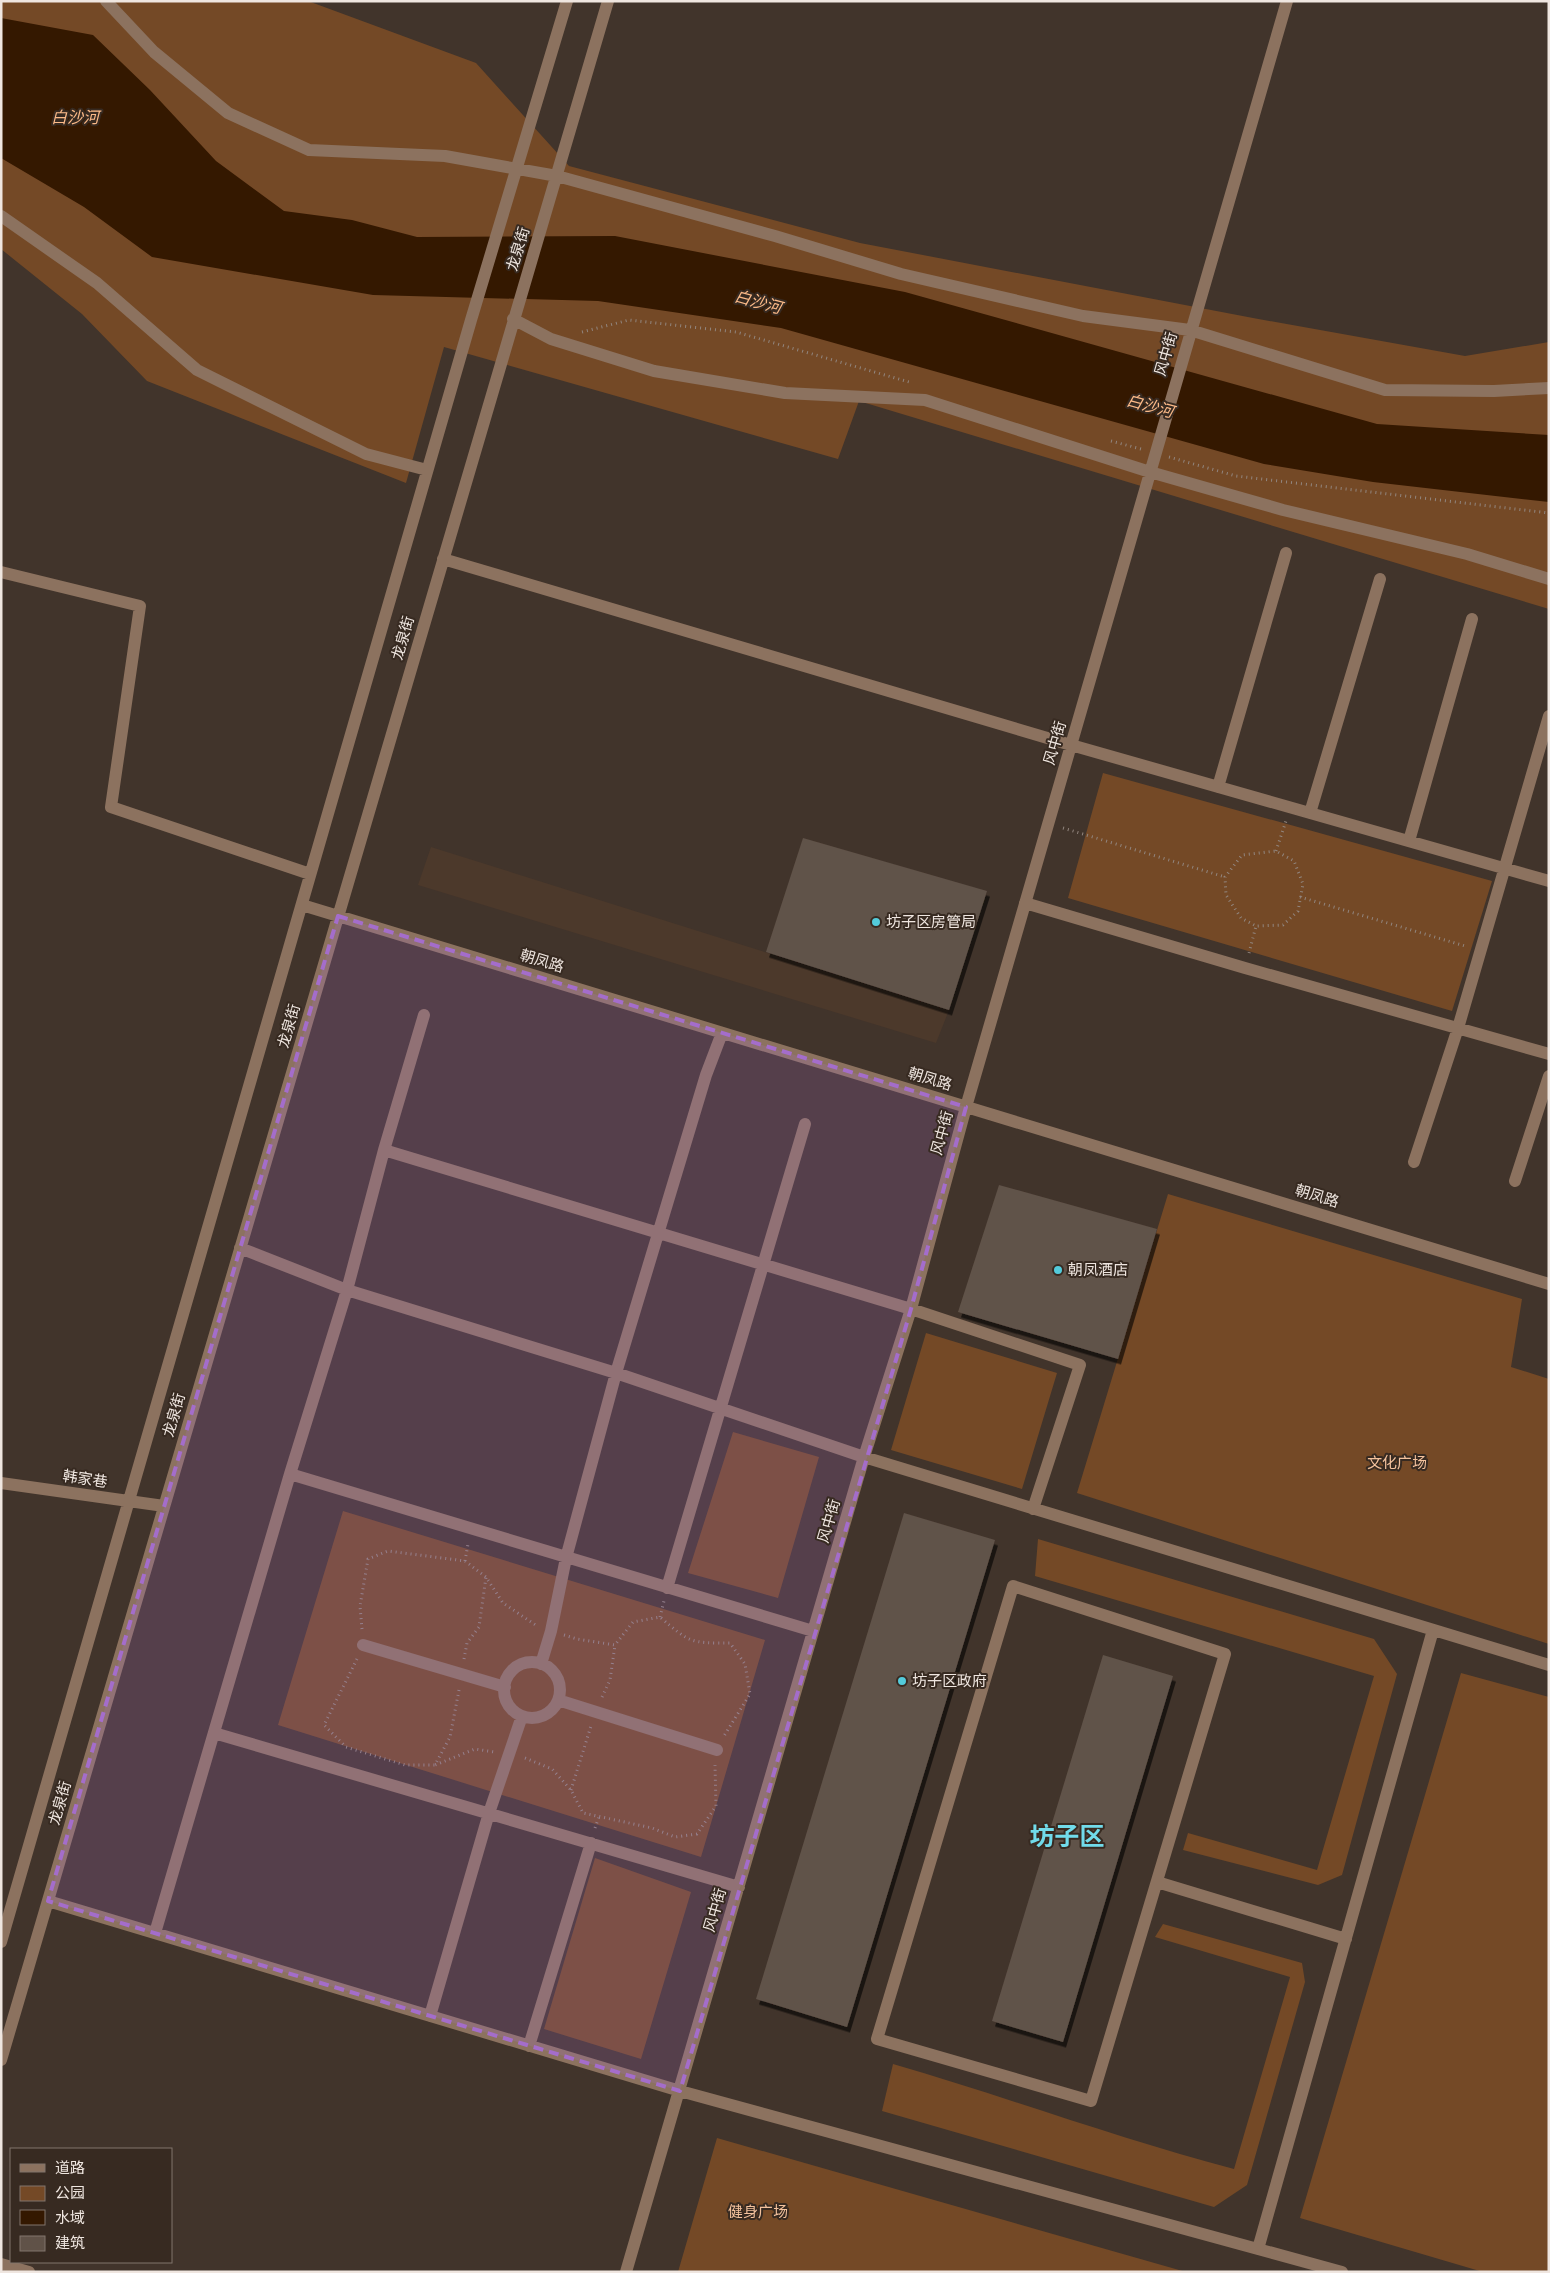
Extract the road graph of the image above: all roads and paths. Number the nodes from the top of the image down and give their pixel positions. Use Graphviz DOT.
graph roads {
  1 [pos="106,1"];
  2 [pos="567,1"];
  3 [pos="608,1"];
  4 [pos="1287,1"];
  5 [pos="517,169"];
  6 [pos="557,176"];
  7 [pos="1,216"];
  8 [pos="514,318"];
  9 [pos="577,333"];
  10 [pos="1188,335"];
  11 [pos="916,384"];
  12 [pos="1549,388"];
  13 [pos="1104,439"];
  14 [pos="1142,450"];
  15 [pos="1161,455"];
  16 [pos="1151,469"];
  17 [pos="427,470"];
  18 [pos="1549,513"];
  19 [pos="1286,553"];
  20 [pos="443,559"];
  21 [pos="1,572"];
  22 [pos="1380,579"];
  23 [pos="1549,579"];
  24 [pos="1472,619"];
  25 [pos="1549,716"];
  26 [pos="1071,745"];
  27 [pos="1218,787"];
  28 [pos="1291,808"];
  29 [pos="1310,813"];
  30 [pos="1048,823"];
  31 [pos="1409,841"];
  32 [pos="1276,851"];
  33 [pos="1505,869"];
  34 [pos="310,874"];
  35 [pos="1225,877"];
  36 [pos="1549,881"];
  37 [pos="1300,897"];
  38 [pos="1025,903"];
  39 [pos="302,905"];
  40 [pos="338,916"];
  41 [pos="1256,926"];
  42 [pos="1472,948"];
  43 [pos="1245,968"];
  44 [pos="424,1015"];
  45 [pos="1458,1028"];
  46 [pos="722,1033"];
  47 [pos="1549,1054"];
  48 [pos="1549,1076"];
  49 [pos="966,1107"];
  50 [pos="805,1124"];
  51 [pos="384,1150"];
  52 [pos="1414,1162"];
  53 [pos="1516,1182"];
  54 [pos="658,1233"];
  55 [pos="240,1248"];
  56 [pos="763,1265"];
  57 [pos="1549,1284"];
  58 [pos="347,1290"];
  59 [pos="911,1309"];
  60 [pos="616,1373"];
  61 [pos="721,1409"];
  62 [pos="864,1458"];
  63 [pos="290,1474"];
  64 [pos="1,1483"];
  65 [pos="128,1502"];
  66 [pos="164,1506"];
  67 [pos="1034,1509"];
  68 [pos="566,1558"];
  69 [pos="667,1588"];
  70 [pos="1433,1630"];
  71 [pos="814,1631"];
  72 [pos="363,1645"];
  73 [pos="541,1664"];
  74 [pos="1549,1665"];
  75 [pos="505,1687"];
  76 [pos="558,1700"];
  77 [pos="522,1716"];
  78 [pos="214,1732"];
  79 [pos="717,1750"];
  80 [pos="489,1814"];
  81 [pos="591,1843"];
  82 [pos="1157,1882"];
  83 [pos="739,1887"];
  84 [pos="48,1901"];
  85 [pos="155,1933"];
  86 [pos="1346,1939"];
  87 [pos="1,1942"];
  88 [pos="430,2016"];
  89 [pos="529,2046"];
  90 [pos="1,2060"];
  91 [pos="680,2091"];
  92 [pos="1258,2249"];
  93 [pos="1,2264"];
  94 [pos="29,2272"];
  95 [pos="626,2272"];
  96 [pos="1342,2272"];
  1 -- 5 [label="street"];
  2 -- 5 [label="street, 龙泉街"];
  3 -- 6 [label="street, 龙泉街"];
  4 -- 10 [label="street, 风中街"];
  5 -- 6 [label="street"];
  5 -- 17 [label="street, 龙泉街"];
  6 -- 8 [label="street, 龙泉街"];
  6 -- 10 [label="street"];
  7 -- 17 [label="street"];
  8 -- 16 [label="street"];
  8 -- 20 [label="street, 龙泉街"];
  9 -- 11 [label="path"];
  10 -- 12 [label="street"];
  10 -- 16 [label="street, 风中街"];
  13 -- 14 [label="path"];
  15 -- 18 [label="path"];
  16 -- 23 [label="street"];
  16 -- 26 [label="street, 风中街"];
  17 -- 34 [label="street, 龙泉街"];
  19 -- 27 [label="street"];
  20 -- 26 [label="street"];
  20 -- 40 [label="street, 龙泉街"];
  21 -- 34 [label="street"];
  22 -- 29 [label="street"];
  24 -- 31 [label="street"];
  25 -- 33 [label="street"];
  26 -- 27 [label="street"];
  26 -- 30 [label="street, 风中街"];
  27 -- 28 [label="street"];
  28 -- 29 [label="street"];
  28 -- 32 [label="path"];
  29 -- 31 [label="street"];
  30 -- 35 [label="path"];
  30 -- 38 [label="street, 风中街"];
  31 -- 33 [label="street"];
  32 -- 35 [label="path"];
  32 -- 37 [label="path"];
  33 -- 36 [label="street"];
  33 -- 45 [label="street"];
  34 -- 39 [label="street, 龙泉街"];
  35 -- 41 [label="path"];
  37 -- 41 [label="path"];
  37 -- 42 [label="path"];
  38 -- 43 [label="street"];
  38 -- 49 [label="street, 风中街"];
  39 -- 40 [label="street, 朝凤路"];
  39 -- 65 [label="street, 龙泉街"];
  40 -- 46 [label="street, 朝凤路"];
  40 -- 55 [label="street, 龙泉街"];
  41 -- 43 [label="path"];
  43 -- 45 [label="street"];
  44 -- 51 [label="street"];
  45 -- 47 [label="street"];
  45 -- 52 [label="street"];
  46 -- 49 [label="street, 朝凤路"];
  46 -- 54 [label="street"];
  48 -- 53 [label="street"];
  49 -- 57 [label="street, 朝凤路"];
  49 -- 59 [label="street, 风中街"];
  50 -- 56 [label="street"];
  51 -- 54 [label="street"];
  51 -- 58 [label="street"];
  54 -- 56 [label="street"];
  54 -- 60 [label="street"];
  55 -- 58 [label="street"];
  55 -- 66 [label="street, 龙泉街"];
  56 -- 59 [label="street"];
  56 -- 61 [label="street"];
  58 -- 60 [label="street"];
  58 -- 63 [label="street"];
  59 -- 62 [label="street, 风中街"];
  59 -- 67 [label="street"];
  60 -- 61 [label="street"];
  60 -- 68 [label="street"];
  61 -- 62 [label="street"];
  61 -- 69 [label="street"];
  62 -- 67 [label="street"];
  62 -- 71 [label="street, 风中街"];
  63 -- 68 [label="street"];
  63 -- 78 [label="street"];
  64 -- 65 [label="street, 韩家巷"];
  65 -- 66 [label="street, 韩家巷"];
  65 -- 87 [label="street, 龙泉街"];
  66 -- 84 [label="street, 龙泉街"];
  67 -- 70 [label="street"];
  68 -- 69 [label="street"];
  68 -- 73 [label="street"];
  69 -- 71 [label="street"];
  70 -- 74 [label="street"];
  70 -- 86 [label="street"];
  71 -- 83 [label="street, 风中街"];
  72 -- 75 [label="street"];
  73 -- 75 [label="street"];
  73 -- 76 [label="street"];
  75 -- 77 [label="street"];
  76 -- 77 [label="street"];
  76 -- 79 [label="street"];
  77 -- 80 [label="street"];
  78 -- 80 [label="street"];
  78 -- 85 [label="street"];
  80 -- 81 [label="street"];
  80 -- 88 [label="street"];
  81 -- 83 [label="street"];
  81 -- 89 [label="street"];
  82 -- 82 [label="street"];
  82 -- 86 [label="street"];
  83 -- 91 [label="street, 风中街"];
  84 -- 85 [label="street"];
  84 -- 90 [label="street, 龙泉街"];
  85 -- 88 [label="street"];
  86 -- 92 [label="street"];
  88 -- 89 [label="street"];
  89 -- 91 [label="street"];
  91 -- 92 [label="street"];
  91 -- 95 [label="street, 风中街"];
  92 -- 96 [label="street"];
  93 -- 94 [label="street"];
}
